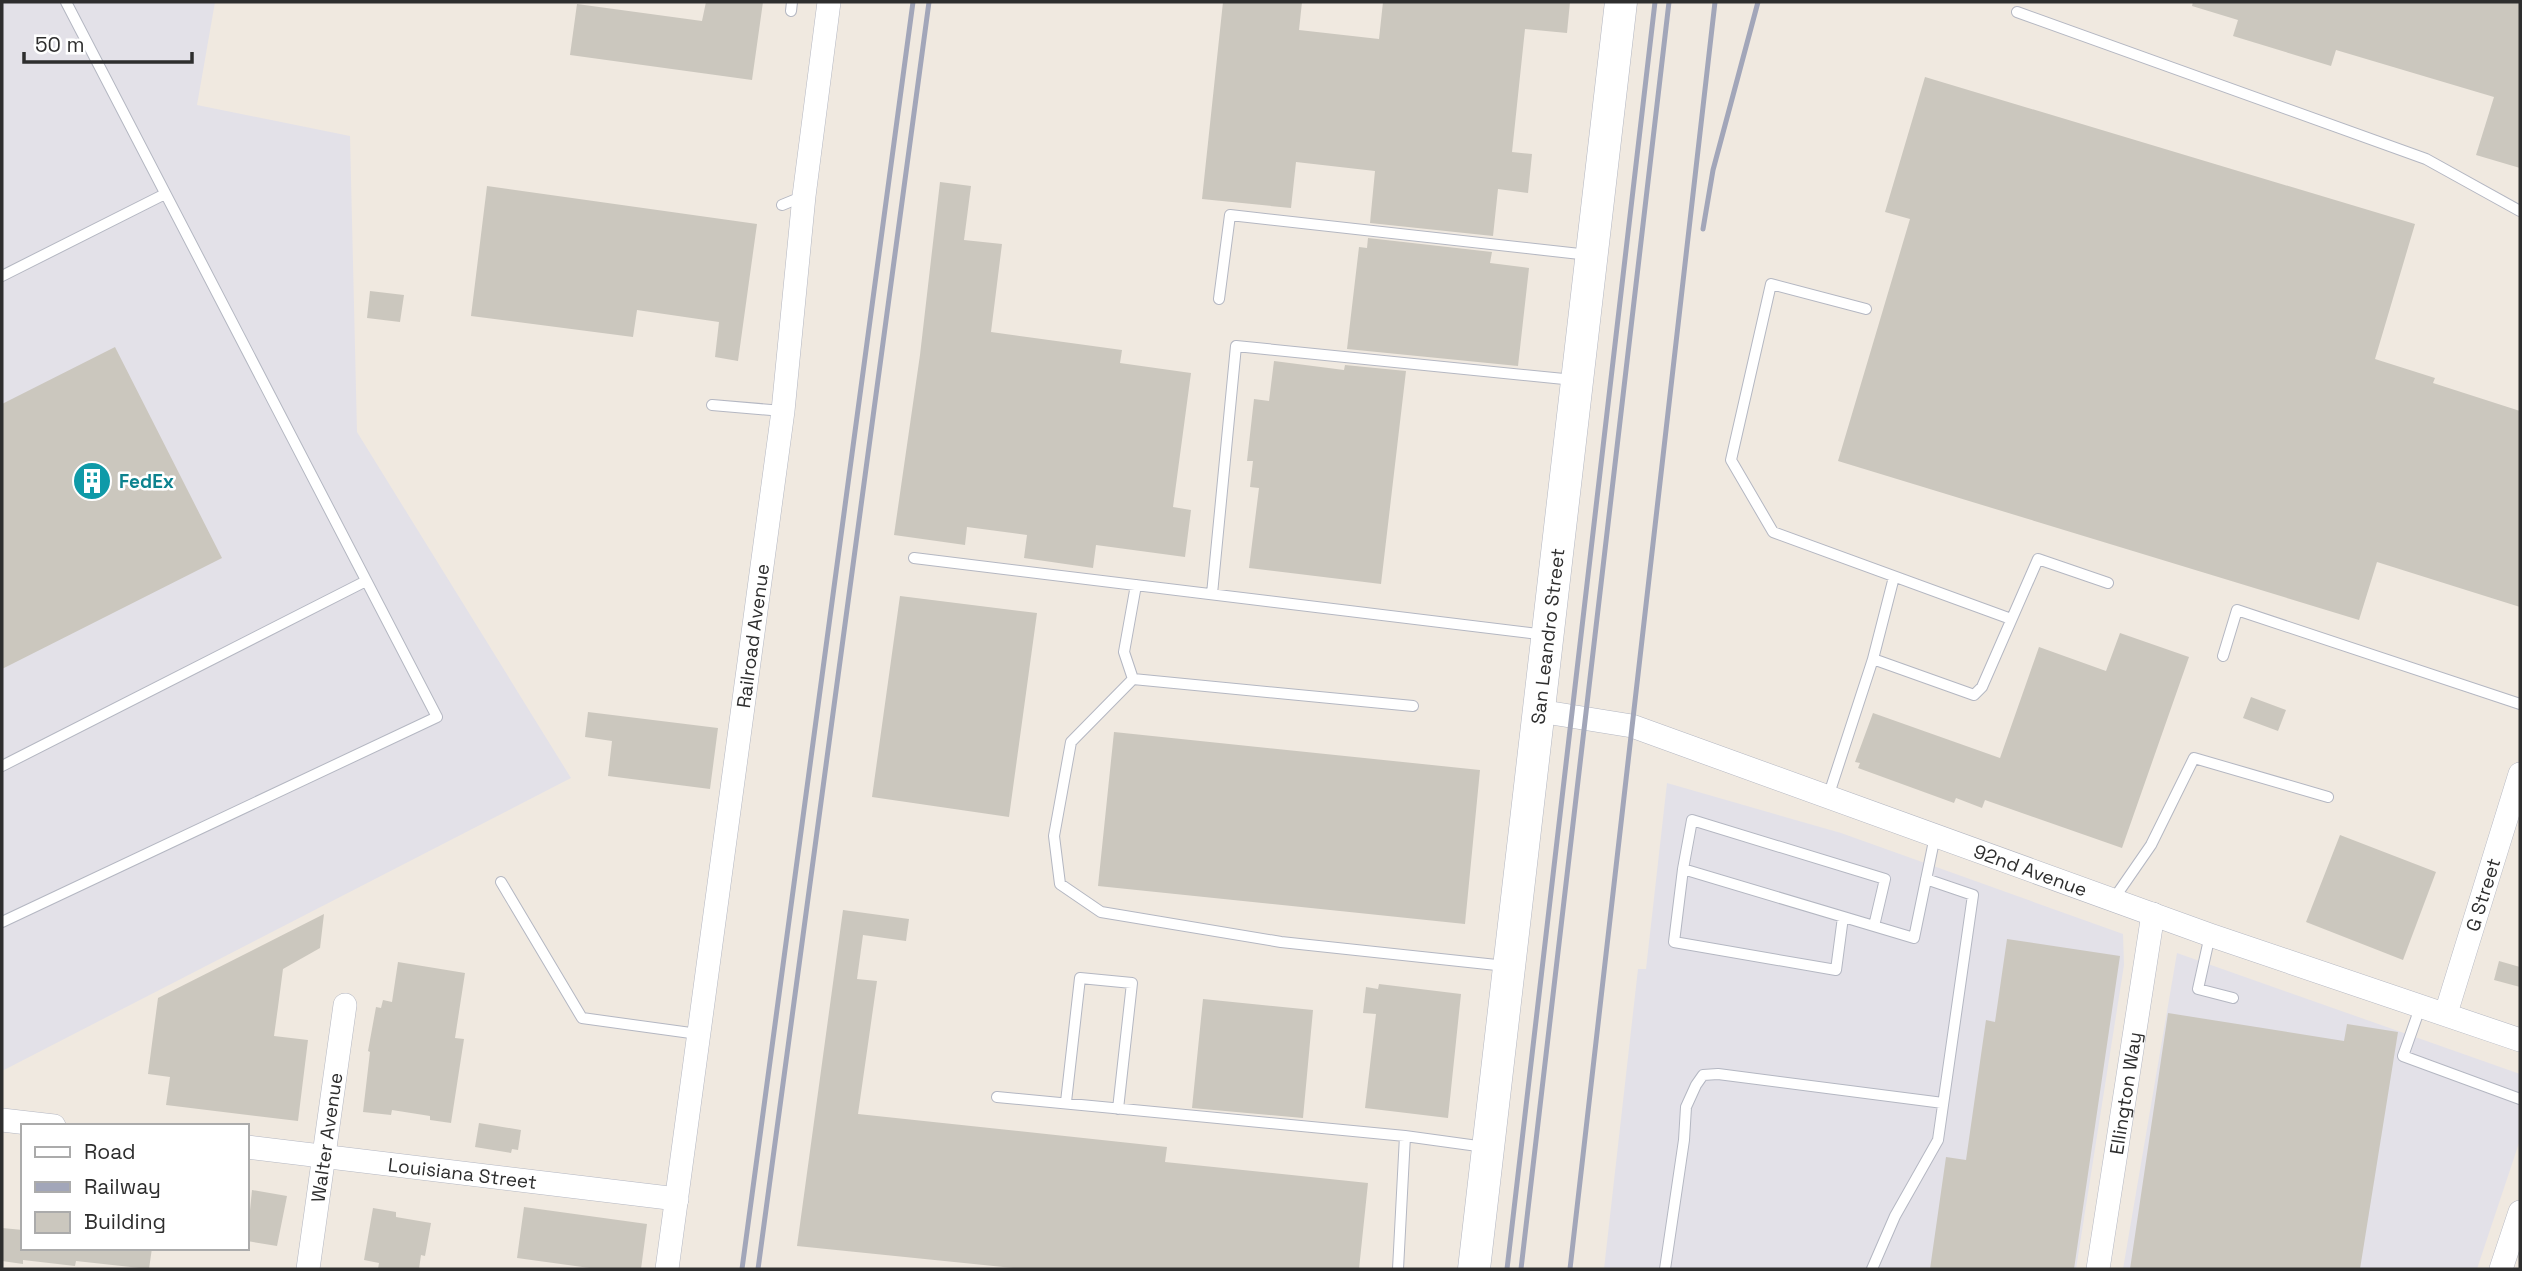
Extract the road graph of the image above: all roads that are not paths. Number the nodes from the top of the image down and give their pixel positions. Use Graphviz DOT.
graph roads {
  1 [pos="65,2"];
  2 [pos="829,2"];
  3 [pos="1622,2"];
  4 [pos="2017,12"];
  5 [pos="165,194"];
  6 [pos="804,196"];
  7 [pos="782,205"];
  8 [pos="2520,211"];
  9 [pos="1592,255"];
  10 [pos="2,276"];
  11 [pos="1219,299"];
  12 [pos="1866,309"];
  13 [pos="1578,380"];
  14 [pos="712,405"];
  15 [pos="783,411"];
  16 [pos="914,558"];
  17 [pos="1894,577"];
  18 [pos="366,581"];
  19 [pos="2108,583"];
  20 [pos="1136,585"];
  21 [pos="1212,594"];
  22 [pos="2011,619"];
  23 [pos="1548,636"];
  24 [pos="2223,656"];
  25 [pos="1873,659"];
  26 [pos="1133,679"];
  27 [pos="2520,704"];
  28 [pos="1413,706"];
  29 [pos="1539,711"];
  30 [pos="2,766"];
  31 [pos="2520,774"];
  32 [pos="1828,797"];
  33 [pos="2328,797"];
  34 [pos="1935,836"];
  35 [pos="1683,869"];
  36 [pos="1926,879"];
  37 [pos="501,882"];
  38 [pos="2113,900"];
  39 [pos="2153,914"];
  40 [pos="1843,917"];
  41 [pos="2,922"];
  42 [pos="1874,926"];
  43 [pos="2210,935"];
  44 [pos="1509,967"];
  45 [pos="2233,998"];
  46 [pos="2421,1004"];
  47 [pos="345,1005"];
  48 [pos="2446,1013"];
  49 [pos="698,1034"];
  50 [pos="2520,1040"];
  51 [pos="997,1097"];
  52 [pos="2520,1099"];
  53 [pos="1066,1102"];
  54 [pos="1943,1103"];
  55 [pos="1118,1109"];
  56 [pos="2,1120"];
  57 [pos="37,1124"];
  58 [pos="1405,1136"];
  59 [pos="248,1147"];
  60 [pos="1488,1147"];
  61 [pos="323,1156"];
  62 [pos="677,1199"];
  63 [pos="2520,1212"];
  64 [pos="307,1269"];
  65 [pos="667,1269"];
  66 [pos="1398,1269"];
  67 [pos="1474,1269"];
  68 [pos="1665,1269"];
  69 [pos="1872,1269"];
  70 [pos="2098,1269"];
  71 [pos="2501,1269"];
  1 -- 5 [label="lane"];
  2 -- 6 [label="street, Railroad Avenue"];
  3 -- 9 [label="main road, San Leandro Street"];
  4 -- 8 [label="lane"];
  5 -- 10 [label="lane"];
  5 -- 18 [label="lane"];
  6 -- 7 [label="lane"];
  6 -- 15 [label="street, Railroad Avenue"];
  9 -- 11 [label="lane"];
  9 -- 13 [label="main road, San Leandro Street"];
  12 -- 17 [label="lane"];
  13 -- 21 [label="lane"];
  13 -- 23 [label="main road, San Leandro Street"];
  14 -- 15 [label="lane"];
  15 -- 49 [label="street, Railroad Avenue"];
  16 -- 20 [label="lane"];
  17 -- 22 [label="lane"];
  17 -- 25 [label="lane"];
  18 -- 30 [label="lane"];
  18 -- 41 [label="lane"];
  19 -- 22 [label="lane"];
  20 -- 21 [label="lane"];
  20 -- 26 [label="lane"];
  21 -- 23 [label="lane"];
  22 -- 25 [label="lane"];
  23 -- 29 [label="main road, San Leandro Street"];
  24 -- 27 [label="lane"];
  25 -- 32 [label="lane"];
  26 -- 28 [label="lane"];
  26 -- 44 [label="lane"];
  29 -- 32 [label="street, 92nd Avenue"];
  29 -- 44 [label="main road, San Leandro Street"];
  31 -- 48 [label="street, G Street"];
  32 -- 34 [label="street, 92nd Avenue"];
  33 -- 38 [label="lane"];
  34 -- 36 [label="lane"];
  34 -- 38 [label="street, 92nd Avenue"];
  35 -- 40 [label="lane"];
  35 -- 40 [label="lane"];
  35 -- 42 [label="lane"];
  36 -- 42 [label="lane"];
  36 -- 54 [label="lane"];
  37 -- 49 [label="lane"];
  38 -- 39 [label="street, 92nd Avenue"];
  39 -- 43 [label="street, 92nd Avenue"];
  39 -- 70 [label="street, Ellington Way"];
  40 -- 42 [label="lane"];
  43 -- 45 [label="lane"];
  43 -- 46 [label="street, 92nd Avenue"];
  44 -- 60 [label="main road, San Leandro Street"];
  46 -- 48 [label="street, 92nd Avenue"];
  46 -- 52 [label="lane"];
  47 -- 61 [label="street, Walter Avenue"];
  48 -- 50 [label="street, 92nd Avenue"];
  49 -- 62 [label="street, Railroad Avenue"];
  51 -- 53 [label="lane"];
  53 -- 55 [label="lane"];
  53 -- 55 [label="lane"];
  54 -- 68 [label="lane"];
  54 -- 69 [label="lane"];
  55 -- 58 [label="lane"];
  56 -- 57 [label="street"];
  58 -- 60 [label="lane"];
  58 -- 66 [label="lane"];
  59 -- 61 [label="street, Louisiana Street"];
  60 -- 67 [label="main road, San Leandro Street"];
  61 -- 62 [label="street, Louisiana Street"];
  61 -- 64 [label="street, Walter Avenue"];
  62 -- 65 [label="street, Railroad Avenue"];
  63 -- 71 [label="street"];
}
